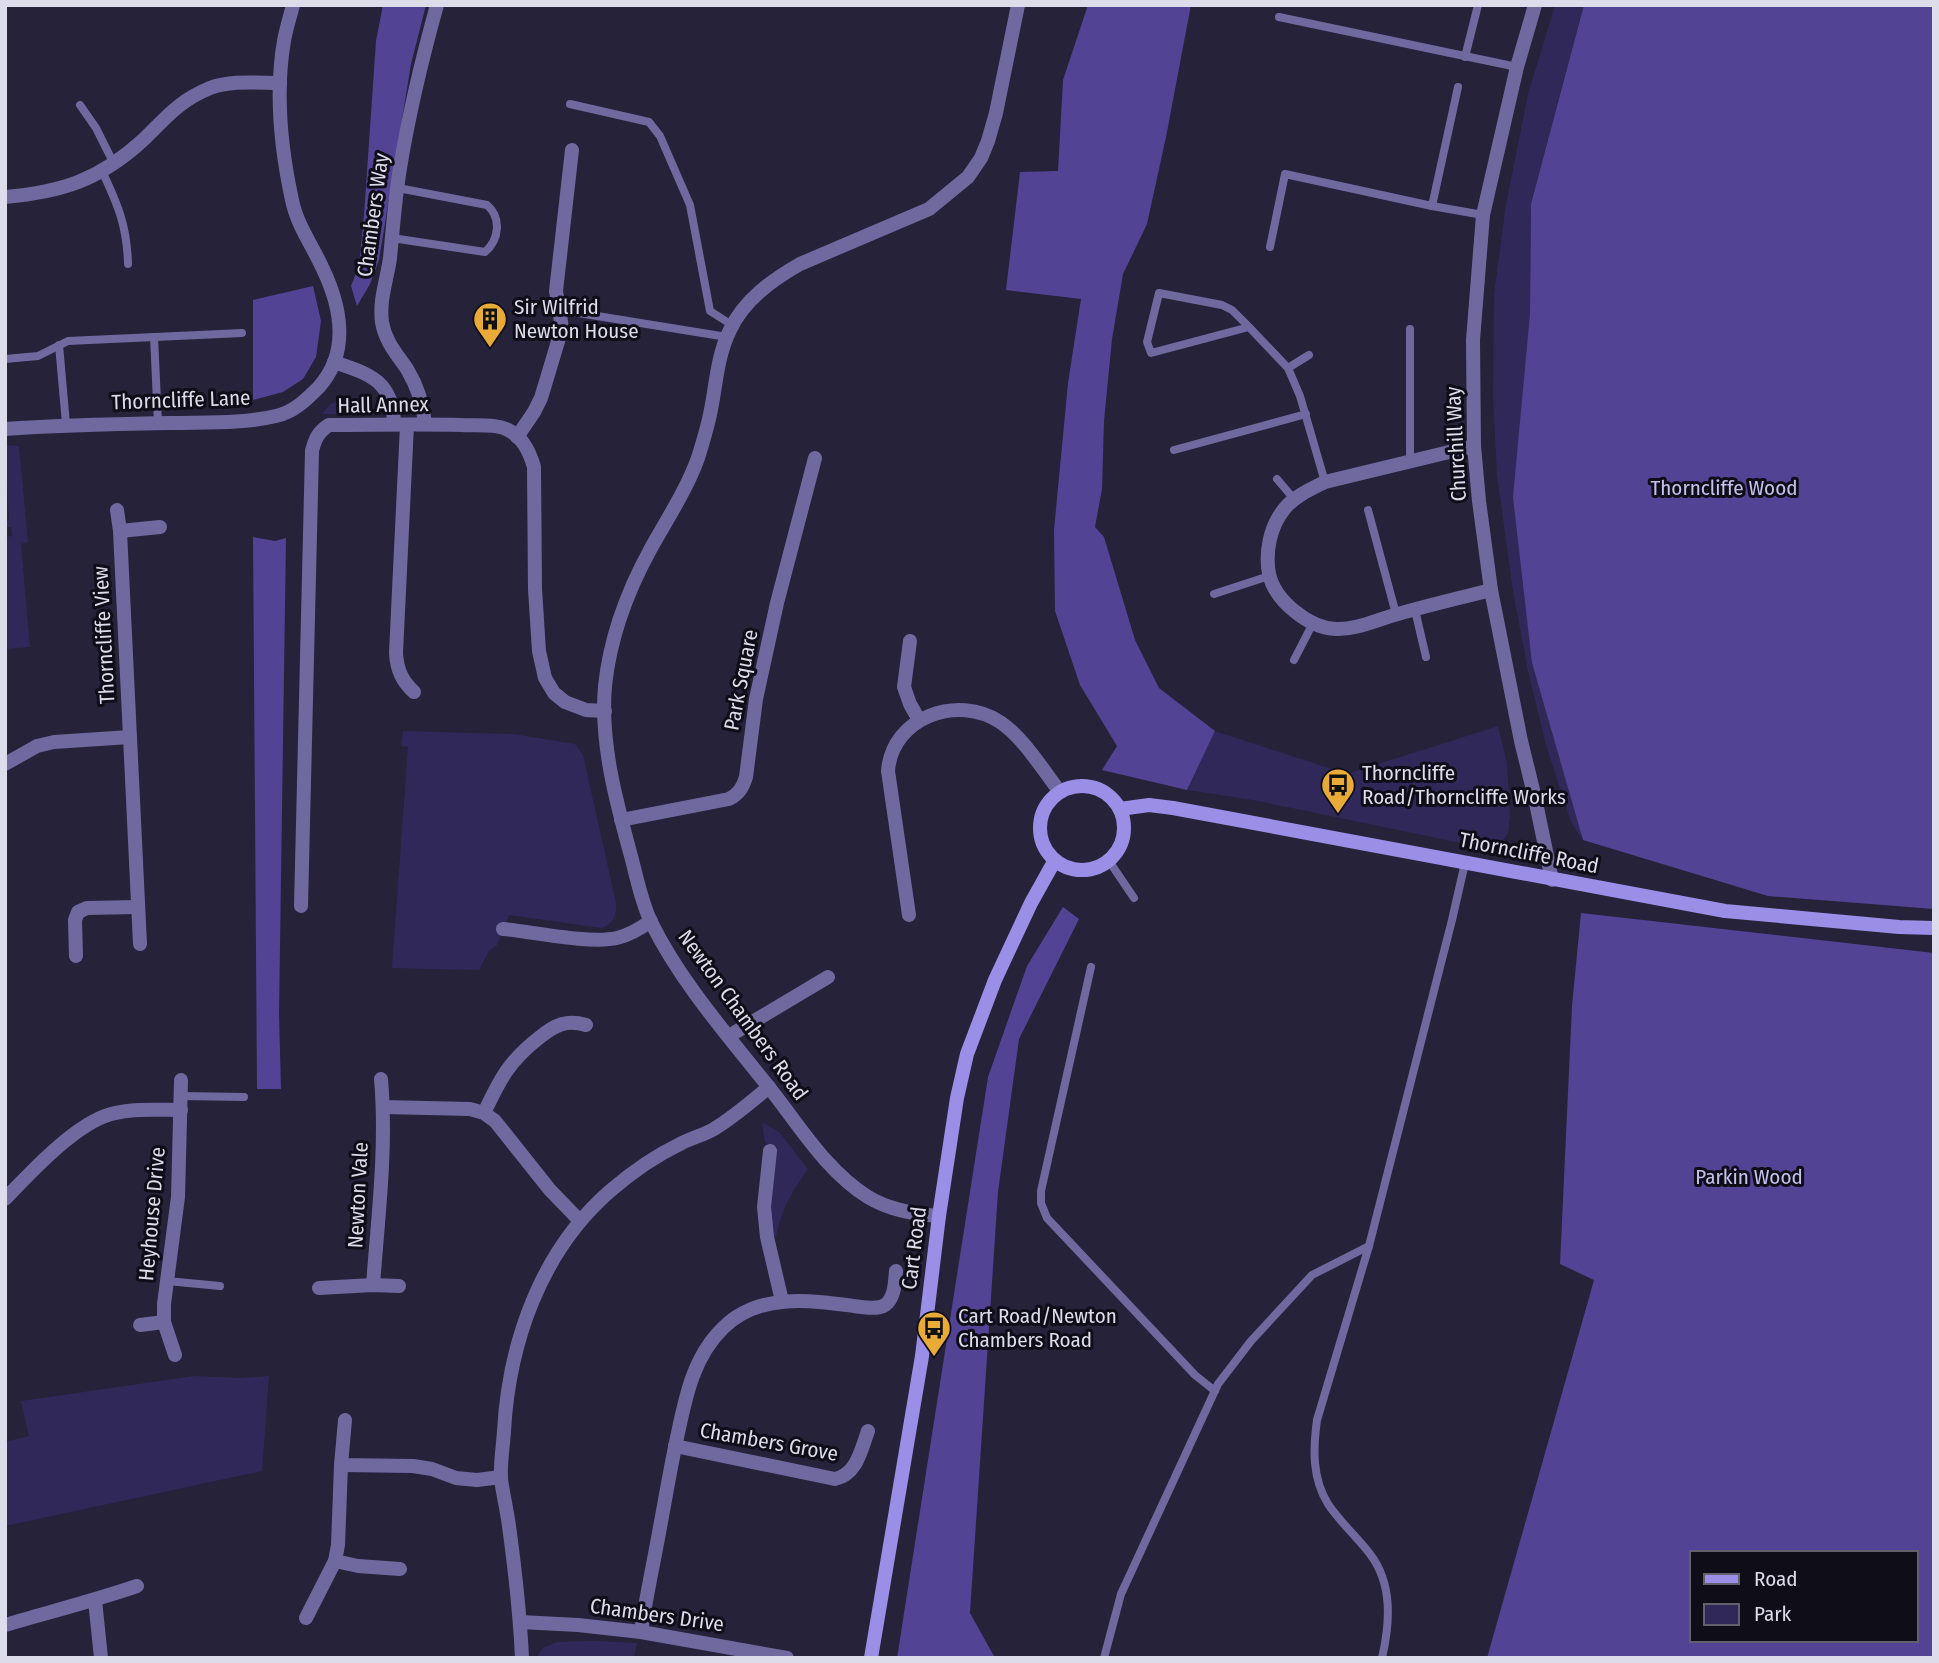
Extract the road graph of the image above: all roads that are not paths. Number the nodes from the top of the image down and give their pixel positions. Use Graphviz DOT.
graph roads {
  1 [pos="293,5"];
  2 [pos="437,5"];
  3 [pos="1017,5"];
  4 [pos="1478,5"];
  5 [pos="1535,5"];
  6 [pos="1279,17"];
  7 [pos="1465,57"];
  8 [pos="1517,67"];
  9 [pos="280,83"];
  10 [pos="1458,87"];
  11 [pos="570,104"];
  12 [pos="80,105"];
  13 [pos="572,150"];
  14 [pos="108,167"];
  15 [pos="398,188"];
  16 [pos="5,197"];
  17 [pos="1432,206"];
  18 [pos="1483,215"];
  19 [pos="392,238"];
  20 [pos="1270,247"];
  21 [pos="128,264"];
  22 [pos="560,310"];
  23 [pos="1249,327"];
  24 [pos="1410,329"];
  25 [pos="729,331"];
  26 [pos="242,333"];
  27 [pos="154,337"];
  28 [pos="59,345"];
  29 [pos="1309,355"];
  30 [pos="5,359"];
  31 [pos="334,362"];
  32 [pos="1288,368"];
  33 [pos="1306,415"];
  34 [pos="158,423"];
  35 [pos="66,424"];
  36 [pos="401,424"];
  37 [pos="425,424"];
  38 [pos="5,429"];
  39 [pos="517,437"];
  40 [pos="1474,446"];
  41 [pos="1174,450"];
  42 [pos="815,458"];
  43 [pos="1410,462"];
  44 [pos="1277,480"];
  45 [pos="1325,482"];
  46 [pos="1294,499"];
  47 [pos="117,510"];
  48 [pos="1368,510"];
  49 [pos="160,527"];
  50 [pos="120,531"];
  51 [pos="1269,576"];
  52 [pos="1491,590"];
  53 [pos="1213,594"];
  54 [pos="1415,610"];
  55 [pos="1396,614"];
  56 [pos="1313,623"];
  57 [pos="910,641"];
  58 [pos="1426,657"];
  59 [pos="1294,660"];
  60 [pos="414,692"];
  61 [pos="605,711"];
  62 [pos="919,720"];
  63 [pos="130,737"];
  64 [pos="5,764"];
  65 [pos="1060,792"];
  66 [pos="1120,809"];
  67 [pos="621,820"];
  68 [pos="1055,860"];
  69 [pos="1109,861"];
  70 [pos="1465,863"];
  71 [pos="1552,880"];
  72 [pos="1134,898"];
  73 [pos="301,906"];
  74 [pos="137,907"];
  75 [pos="909,915"];
  76 [pos="651,921"];
  77 [pos="1934,928"];
  78 [pos="503,929"];
  79 [pos="140,944"];
  80 [pos="76,956"];
  81 [pos="1091,967"];
  82 [pos="828,977"];
  83 [pos="586,1025"];
  84 [pos="729,1036"];
  85 [pos="381,1079"];
  86 [pos="181,1080"];
  87 [pos="769,1087"];
  88 [pos="244,1097"];
  89 [pos="181,1103"];
  90 [pos="383,1107"];
  91 [pos="484,1113"];
  92 [pos="770,1151"];
  93 [pos="6,1195"];
  94 [pos="939,1216"];
  95 [pos="580,1221"];
  96 [pos="1369,1246"];
  97 [pos="896,1270"];
  98 [pos="167,1281"];
  99 [pos="373,1285"];
  100 [pos="220,1286"];
  101 [pos="399,1286"];
  102 [pos="319,1288"];
  103 [pos="782,1301"];
  104 [pos="164,1322"];
  105 [pos="140,1325"];
  106 [pos="175,1355"];
  107 [pos="1215,1391"];
  108 [pos="345,1420"];
  109 [pos="868,1431"];
  110 [pos="675,1446"];
  111 [pos="341,1465"];
  112 [pos="501,1476"];
  113 [pos="335,1561"];
  114 [pos="400,1569"];
  115 [pos="137,1586"];
  116 [pos="95,1600"];
  117 [pos="306,1618"];
  118 [pos="520,1622"];
  119 [pos="5,1625"];
  120 [pos="640,1632"];
  121 [pos="751,1654"];
  122 [pos="101,1658"];
  123 [pos="522,1658"];
  124 [pos="787,1658"];
  125 [pos="871,1658"];
  126 [pos="1104,1658"];
  127 [pos="1382,1658"];
  1 -- 9 [label="street"];
  2 -- 15 [label="street, Chambers Way"];
  3 -- 25 [label="street, Newton Chambers Road"];
  4 -- 7 [label="lane"];
  5 -- 8 [label="street, Churchill Way"];
  6 -- 7 [label="lane"];
  7 -- 8 [label="lane"];
  8 -- 18 [label="street, Churchill Way"];
  9 -- 14 [label="street"];
  9 -- 31 [label="street"];
  10 -- 17 [label="lane"];
  11 -- 25 [label="lane"];
  12 -- 14 [label="lane"];
  13 -- 22 [label="street"];
  14 -- 16 [label="street"];
  14 -- 21 [label="lane"];
  15 -- 19 [label="street, Chambers Way"];
  15 -- 19 [label="lane"];
  17 -- 18 [label="lane"];
  17 -- 20 [label="lane"];
  18 -- 40 [label="street, Churchill Way"];
  19 -- 37 [label="street, Chambers Way"];
  22 -- 25 [label="lane"];
  22 -- 39 [label="street"];
  23 -- 23 [label="lane"];
  23 -- 32 [label="lane"];
  24 -- 43 [label="lane"];
  25 -- 61 [label="street, Newton Chambers Road"];
  26 -- 27 [label="lane"];
  27 -- 28 [label="lane"];
  27 -- 34 [label="lane"];
  28 -- 30 [label="lane"];
  28 -- 35 [label="lane"];
  29 -- 32 [label="lane"];
  31 -- 34 [label="street, Thorncliffe Lane"];
  31 -- 36 [label="street"];
  32 -- 33 [label="lane"];
  33 -- 41 [label="lane"];
  33 -- 45 [label="lane"];
  34 -- 35 [label="street, Thorncliffe Lane"];
  35 -- 38 [label="street, Thorncliffe Lane"];
  36 -- 37 [label="street, Hall Annex"];
  36 -- 60 [label="street"];
  36 -- 73 [label="street, Hall Annex"];
  37 -- 39 [label="street, Hall Annex"];
  39 -- 61 [label="street"];
  40 -- 43 [label="street"];
  40 -- 52 [label="street, Churchill Way"];
  42 -- 67 [label="street, Park Square"];
  43 -- 45 [label="street"];
  44 -- 46 [label="lane"];
  45 -- 46 [label="street"];
  46 -- 51 [label="street"];
  47 -- 50 [label="street, Thorncliffe View"];
  48 -- 55 [label="lane"];
  49 -- 50 [label="street"];
  50 -- 63 [label="street, Thorncliffe View"];
  51 -- 53 [label="lane"];
  51 -- 56 [label="street"];
  52 -- 54 [label="street"];
  52 -- 71 [label="street, Churchill Way"];
  54 -- 55 [label="street"];
  54 -- 58 [label="lane"];
  55 -- 56 [label="street"];
  56 -- 59 [label="lane"];
  57 -- 62 [label="street"];
  61 -- 67 [label="street, Newton Chambers Road"];
  62 -- 65 [label="street"];
  62 -- 75 [label="street"];
  63 -- 64 [label="street"];
  63 -- 74 [label="street, Thorncliffe View"];
  65 -- 66 [label="street"];
  65 -- 68 [label="street"];
  66 -- 69 [label="street"];
  66 -- 70 [label="street, Thorncliffe Road"];
  67 -- 76 [label="street, Newton Chambers Road"];
  68 -- 69 [label="street"];
  68 -- 94 [label="street, Cart Road"];
  69 -- 72 [label="lane"];
  70 -- 71 [label="street, Thorncliffe Road"];
  70 -- 96 [label="lane"];
  71 -- 77 [label="street, Thorncliffe Road"];
  74 -- 79 [label="street, Thorncliffe View"];
  74 -- 80 [label="street"];
  76 -- 78 [label="street"];
  76 -- 84 [label="street, Newton Chambers Road"];
  81 -- 107 [label="lane"];
  82 -- 84 [label="street"];
  83 -- 91 [label="street"];
  84 -- 87 [label="street, Newton Chambers Road"];
  85 -- 90 [label="street, Newton Vale"];
  86 -- 89 [label="street, Heyhouse Drive"];
  87 -- 94 [label="street, Newton Chambers Road"];
  87 -- 95 [label="street"];
  88 -- 89 [label="lane"];
  89 -- 93 [label="street"];
  89 -- 98 [label="street, Heyhouse Drive"];
  90 -- 91 [label="street"];
  90 -- 99 [label="street, Newton Vale"];
  91 -- 95 [label="street"];
  92 -- 103 [label="street"];
  94 -- 125 [label="street, Cart Road"];
  95 -- 112 [label="street"];
  96 -- 107 [label="lane"];
  96 -- 127 [label="lane"];
  97 -- 103 [label="street, Chambers Grove"];
  98 -- 100 [label="lane"];
  98 -- 104 [label="street, Heyhouse Drive"];
  99 -- 101 [label="street"];
  99 -- 102 [label="street"];
  103 -- 110 [label="street, Chambers Grove"];
  104 -- 105 [label="street"];
  104 -- 106 [label="street, Heyhouse Drive"];
  107 -- 126 [label="lane"];
  108 -- 111 [label="street"];
  109 -- 110 [label="street, Chambers Grove"];
  110 -- 120 [label="street, Chambers Grove"];
  111 -- 112 [label="street"];
  111 -- 113 [label="street"];
  112 -- 118 [label="street"];
  113 -- 114 [label="street"];
  113 -- 117 [label="street"];
  115 -- 116 [label="street"];
  116 -- 119 [label="street"];
  116 -- 122 [label="street"];
  118 -- 120 [label="street, Chambers Drive"];
  118 -- 123 [label="street"];
  120 -- 121 [label="street, Chambers Drive"];
  121 -- 124 [label="street, Chambers Drive"];
}
